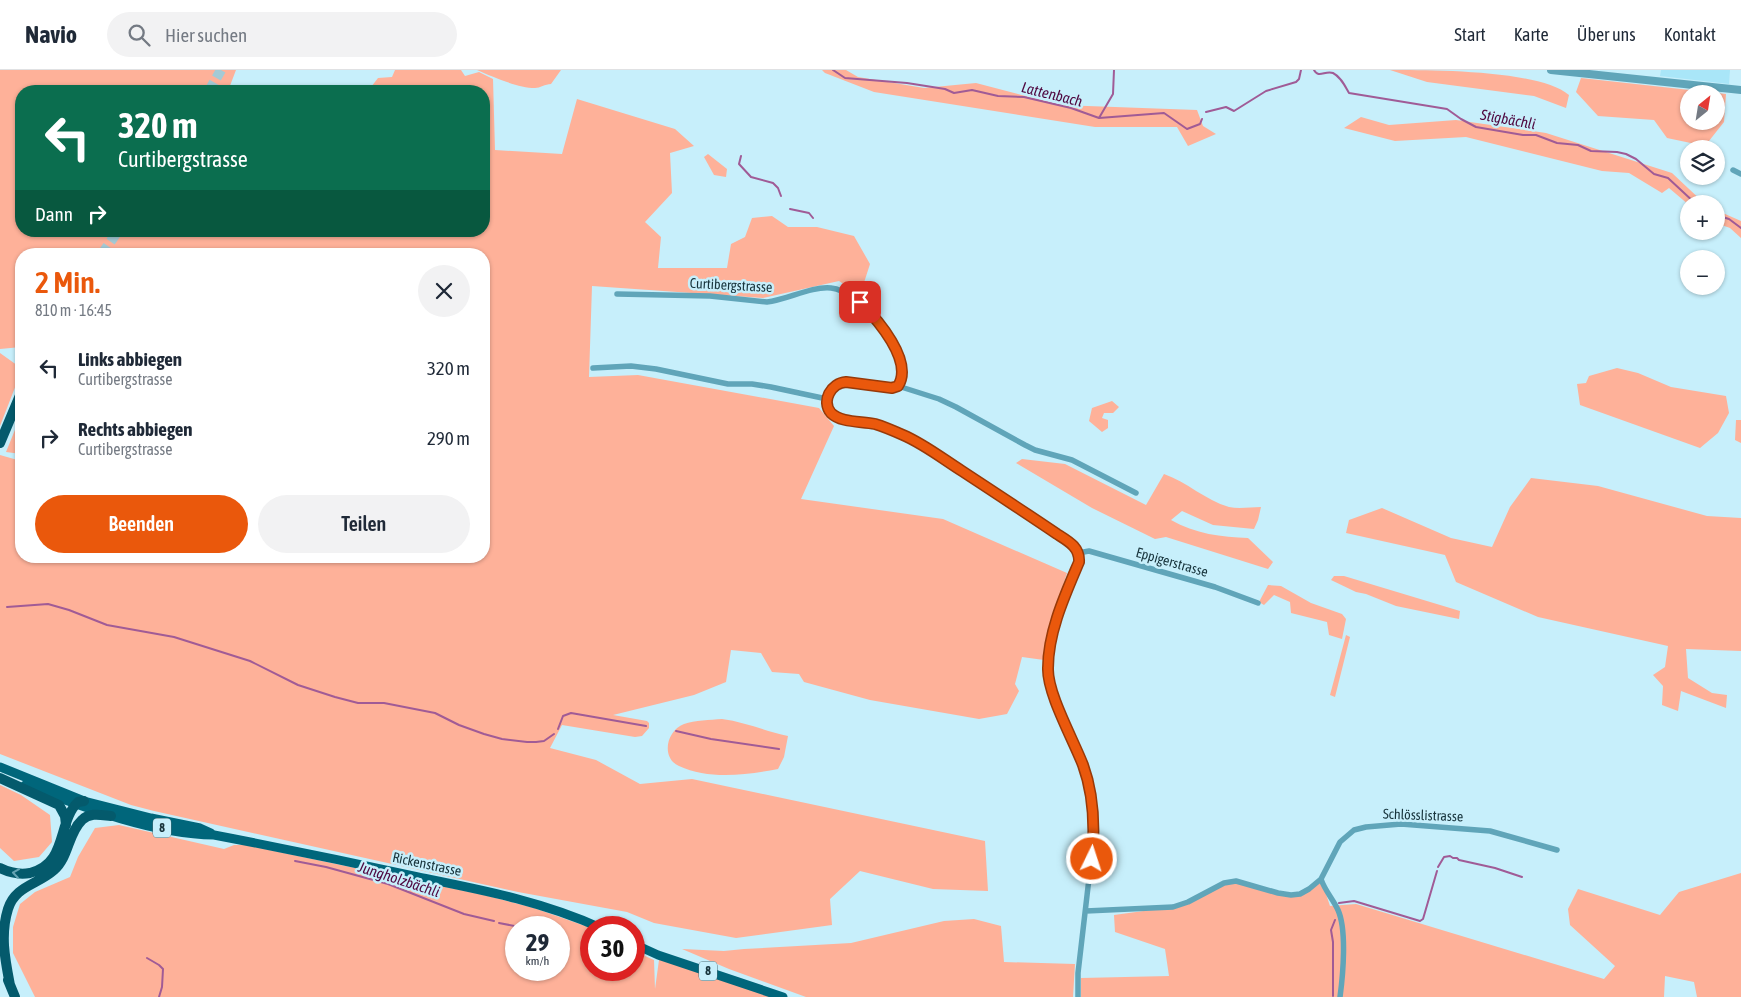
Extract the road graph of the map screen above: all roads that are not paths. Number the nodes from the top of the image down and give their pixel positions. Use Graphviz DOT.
graph roads {
  1 [pos="1550,70"];
  2 [pos="1741,90"];
  3 [pos="1733,170"];
  4 [pos="1741,174"];
  5 [pos="617,294"];
  6 [pos="593,368"];
  7 [pos="898,386"];
  8 [pos="827,399"];
  9 [pos="15,407"];
  10 [pos="0,443"];
  11 [pos="1136,493"];
  12 [pos="1078,553"];
  13 [pos="1258,603"];
  14 [pos="0,767"];
  15 [pos="0,776"];
  16 [pos="78,801"];
  17 [pos="111,816"];
  18 [pos="66,825"];
  19 [pos="214,835"];
  20 [pos="73,836"];
  21 [pos="1556,850"];
  22 [pos="0,868"];
  23 [pos="1321,879"];
  24 [pos="1086,911"];
  25 [pos="580,919"];
  26 [pos="645,949"];
  27 [pos="0,961"];
  28 [pos="10,985"];
  29 [pos="15,997"];
  30 [pos="783,997"];
  31 [pos="1078,997"];
  32 [pos="1340,997"];
  1 -- 2 [label="street"];
  3 -- 4 [label="street"];
  5 -- 7 [label="street, Curtibergstrasse"];
  6 -- 8 [label="street"];
  7 -- 8 [label="street"];
  7 -- 11 [label="street"];
  8 -- 12 [label="street"];
  9 -- 10 [label="highway"];
  12 -- 13 [label="street, Eppigerstrasse"];
  12 -- 24 [label="street"];
  14 -- 16 [label="main road, Rickenstrasse / 8"];
  15 -- 16 [label="main road, Rickenstrasse / 8"];
  15 -- 18 [label="highway"];
  16 -- 17 [label="main road, Rickenstrasse / 8"];
  16 -- 18 [label="highway"];
  16 -- 19 [label="main road, Rickenstrasse / 8"];
  16 -- 20 [label="highway"];
  17 -- 19 [label="main road, Rickenstrasse / 8"];
  17 -- 20 [label="highway"];
  18 -- 22 [label="highway, one-way"];
  19 -- 25 [label="main road, Rickenstrasse / 8"];
  20 -- 28 [label="highway"];
  21 -- 23 [label="street, Schlösslistrasse"];
  23 -- 24 [label="street, Schlösslistrasse"];
  23 -- 32 [label="street"];
  24 -- 31 [label="street"];
  26 -- 30 [label="main road, 8"];
  27 -- 28 [label="highway"];
  28 -- 29 [label="highway"];
}
